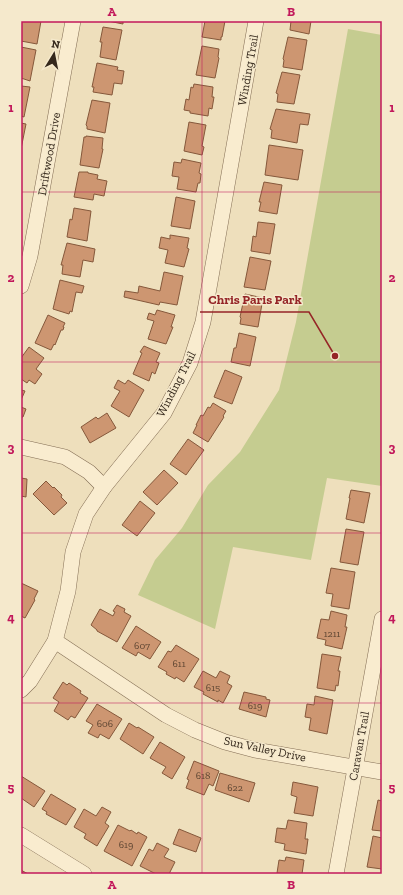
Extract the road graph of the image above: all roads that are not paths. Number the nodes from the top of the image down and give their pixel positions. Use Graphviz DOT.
graph roads {
  1 [pos="73,21"];
  2 [pos="256,21"];
  3 [pos="21,286"];
  4 [pos="21,447"];
  5 [pos="104,487"];
  6 [pos="382,618"];
  7 [pos="55,641"];
  8 [pos="21,690"];
  9 [pos="355,767"];
  10 [pos="382,772"];
  11 [pos="21,835"];
  12 [pos="84,874"];
  13 [pos="336,874"];
  1 -- 3 [label="street, Driftwood Drive"];
  2 -- 5 [label="street, Winding Trail"];
  4 -- 5 [label="street"];
  5 -- 7 [label="street, Winding Trail"];
  6 -- 9 [label="street, Caravan Trail"];
  7 -- 8 [label="street, Winding Trail"];
  7 -- 9 [label="street, Sun Valley Drive"];
  9 -- 10 [label="street, Sun Valley Drive"];
  9 -- 13 [label="street, Caravan Trail"];
  11 -- 12 [label="street"];
}
